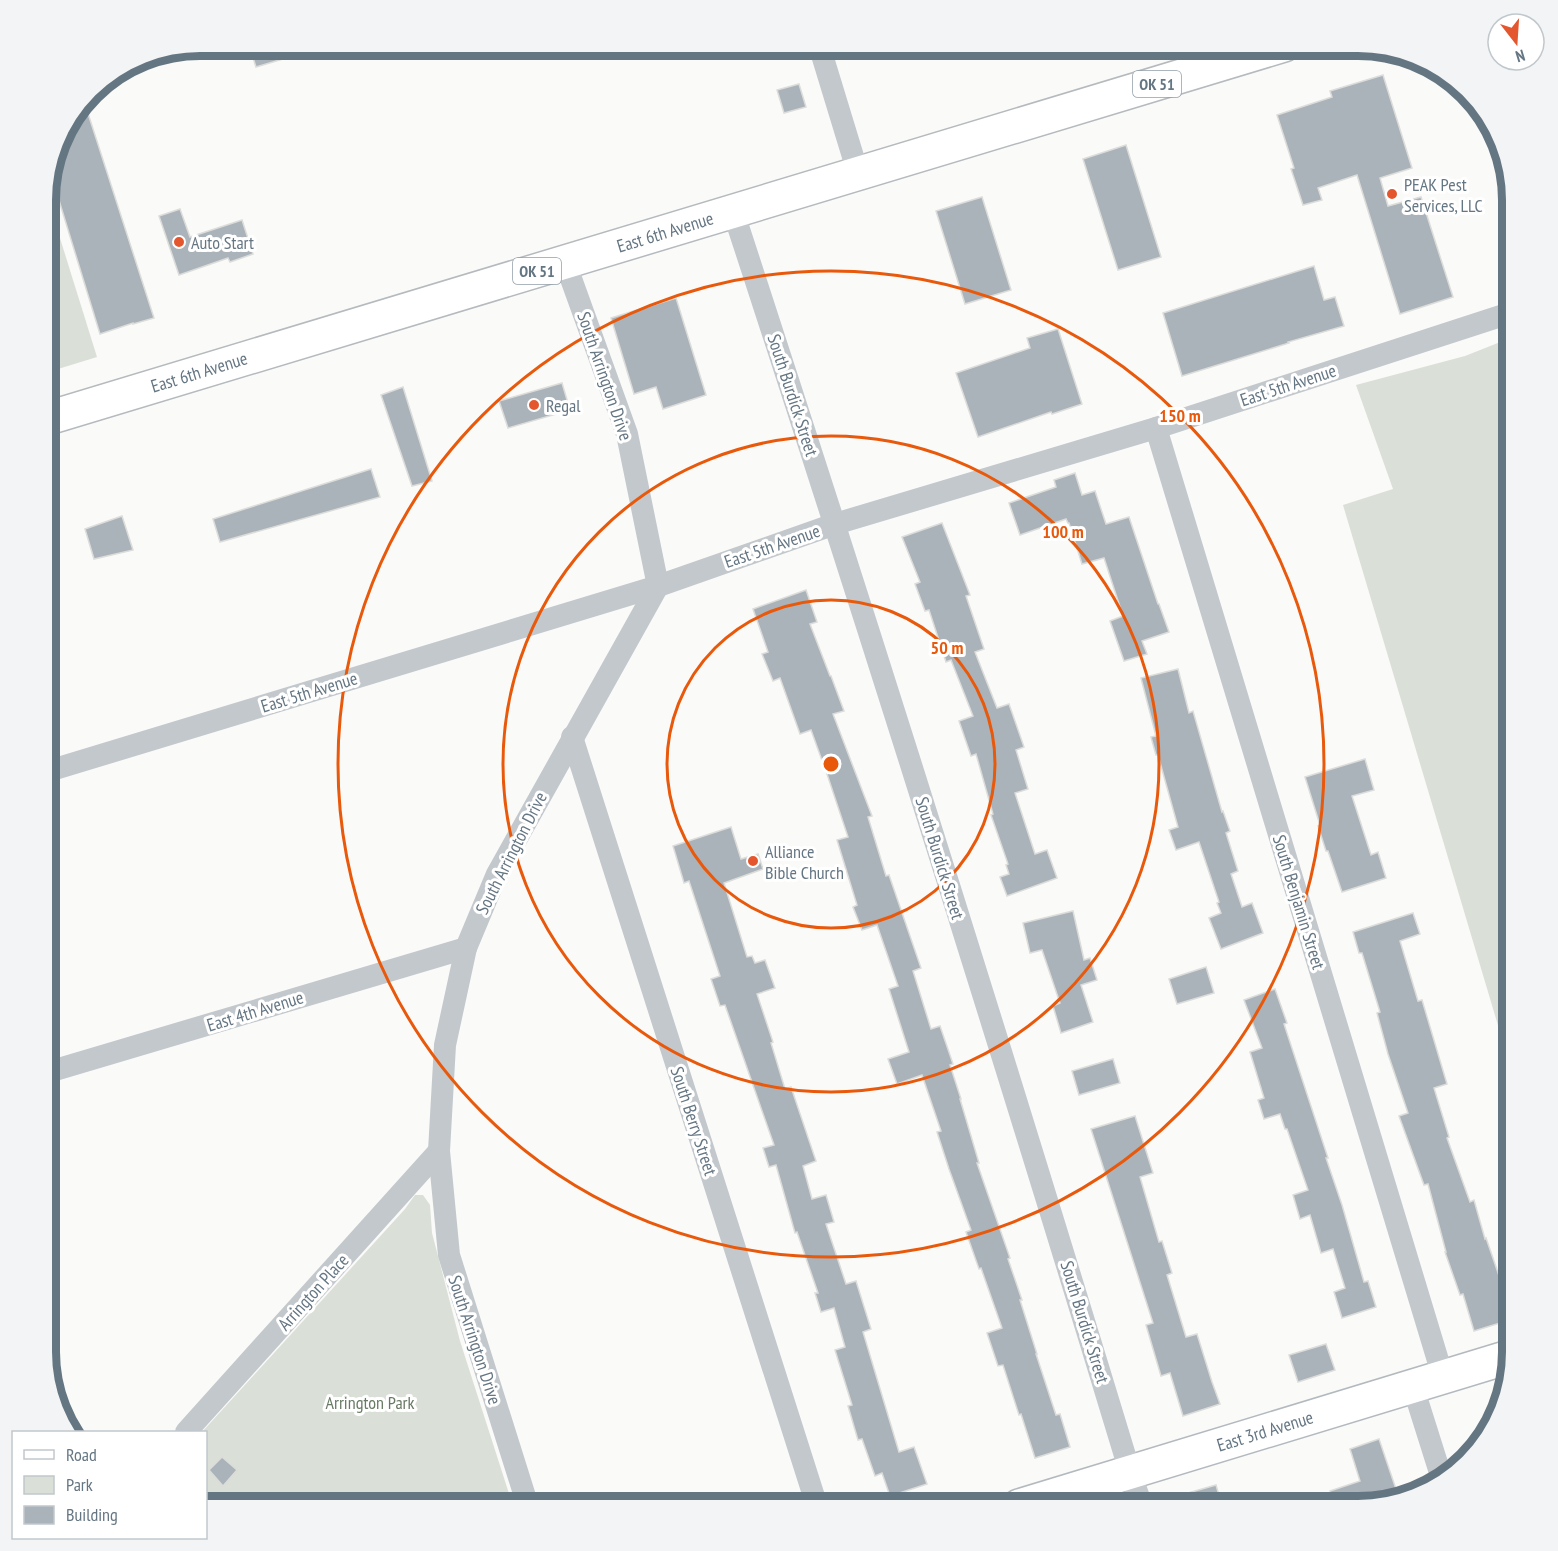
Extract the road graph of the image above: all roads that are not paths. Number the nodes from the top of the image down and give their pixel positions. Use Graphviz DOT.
graph roads {
  1 [pos="822,56"];
  2 [pos="1247,56"];
  3 [pos="858,173"];
  4 [pos="733,211"];
  5 [pos="565,262"];
  6 [pos="1502,315"];
  7 [pos="56,416"];
  8 [pos="1156,428"];
  9 [pos="836,524"];
  10 [pos="658,586"];
  11 [pos="572,737"];
  12 [pos="56,769"];
  13 [pos="466,948"];
  14 [pos="56,1070"];
  15 [pos="439,1151"];
  16 [pos="1502,1359"];
  17 [pos="1443,1377"];
  18 [pos="1413,1388"];
  19 [pos="187,1431"];
  20 [pos="1439,1470"];
  21 [pos="1130,1472"];
  22 [pos="525,1496"];
  23 [pos="814,1496"];
  24 [pos="1052,1496"];
  25 [pos="1138,1496"];
  1 -- 3 [label="street"];
  2 -- 3 [label="main road, East 6th Avenue / OK 51"];
  3 -- 4 [label="main road, East 6th Avenue / OK 51"];
  4 -- 5 [label="main road, East 6th Avenue / OK 51"];
  4 -- 9 [label="street, South Burdick Street"];
  5 -- 7 [label="main road, East 6th Avenue / OK 51"];
  5 -- 10 [label="street, South Arrington Drive"];
  6 -- 8 [label="street, East 5th Avenue"];
  8 -- 9 [label="street, East 5th Avenue"];
  8 -- 17 [label="street, South Benjamin Street"];
  9 -- 10 [label="street, East 5th Avenue"];
  9 -- 21 [label="street, South Burdick Street"];
  10 -- 11 [label="street, South Arrington Drive"];
  10 -- 12 [label="street, East 5th Avenue"];
  11 -- 13 [label="street, South Arrington Drive"];
  11 -- 23 [label="street, South Berry Street"];
  13 -- 14 [label="street, East 4th Avenue"];
  13 -- 15 [label="street, South Arrington Drive"];
  15 -- 19 [label="street, Arrington Place"];
  15 -- 22 [label="street, South Arrington Drive"];
  16 -- 17 [label="main road, East 3rd Avenue"];
  17 -- 18 [label="main road, East 3rd Avenue"];
  18 -- 20 [label="street"];
  18 -- 21 [label="main road, East 3rd Avenue"];
  21 -- 24 [label="main road, East 3rd Avenue"];
  21 -- 25 [label="street, South Burdick Street"];
}
